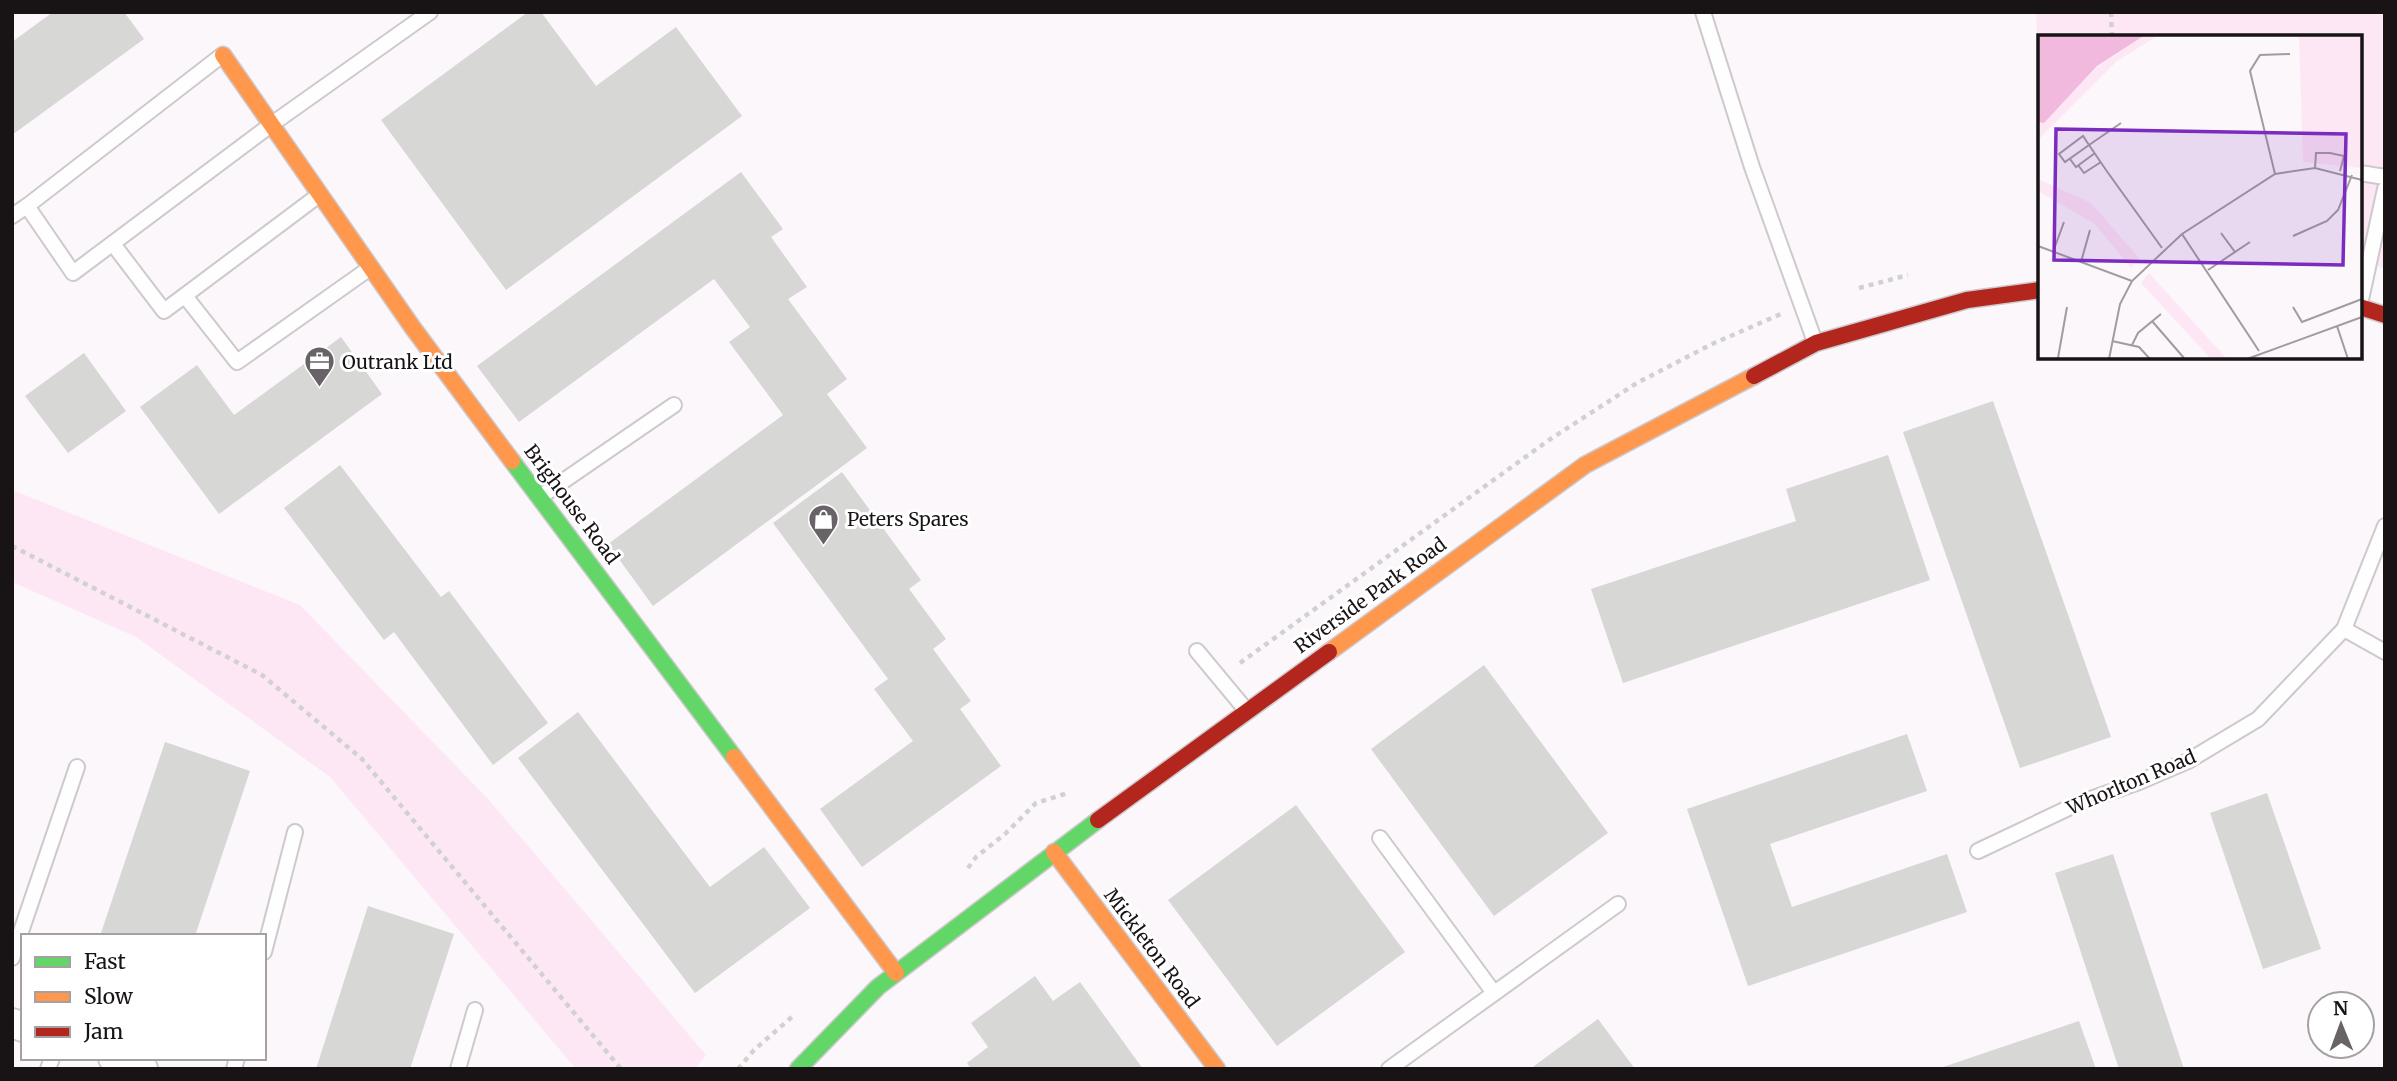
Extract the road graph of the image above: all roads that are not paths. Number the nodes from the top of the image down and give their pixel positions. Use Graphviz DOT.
graph roads {
  1 [pos="430,12"];
  2 [pos="1703,12"];
  3 [pos="223,55"];
  4 [pos="272,124"];
  5 [pos="2362,173"];
  6 [pos="2385,177"];
  7 [pos="2385,189"];
  8 [pos="320,194"];
  9 [pos="27,206"];
  10 [pos="12,216"];
  11 [pos="113,244"];
  12 [pos="371,267"];
  13 [pos="2038,290"];
  14 [pos="185,296"];
  15 [pos="2362,296"];
  16 [pos="2362,306"];
  17 [pos="2385,315"];
  18 [pos="1816,343"];
  19 [pos="674,405"];
  20 [pos="540,497"];
  21 [pos="2385,526"];
  22 [pos="2344,629"];
  23 [pos="1197,651"];
  24 [pos="2385,652"];
  25 [pos="1247,711"];
  26 [pos="77,767"];
  27 [pos="295,832"];
  28 [pos="1380,838"];
  29 [pos="1978,851"];
  30 [pos="1054,852"];
  31 [pos="1618,904"];
  32 [pos="266,944"];
  33 [pos="12,958"];
  34 [pos="896,972"];
  35 [pos="1494,993"];
  36 [pos="475,1010"];
  37 [pos="118,1060"];
  38 [pos="143,1069"];
  39 [pos="458,1069"];
  40 [pos="798,1069"];
  41 [pos="1217,1069"];
  42 [pos="1389,1069"];
  1 -- 4 [label="lane"];
  2 -- 18 [label="lane"];
  3 -- 4 [label="street, Brighouse Road"];
  3 -- 9 [label="lane"];
  4 -- 8 [label="street, Brighouse Road"];
  4 -- 11 [label="lane"];
  5 -- 6 [label="lane"];
  7 -- 15 [label="lane"];
  8 -- 12 [label="street, Brighouse Road"];
  8 -- 14 [label="lane"];
  9 -- 10 [label="lane"];
  9 -- 11 [label="lane"];
  11 -- 14 [label="lane"];
  12 -- 14 [label="lane"];
  12 -- 20 [label="street, Brighouse Road"];
  13 -- 18 [label="street, Riverside Park Road"];
  16 -- 17 [label="street"];
  18 -- 25 [label="street, Riverside Park Road"];
  19 -- 20 [label="lane"];
  20 -- 34 [label="street, Brighouse Road"];
  21 -- 22 [label="lane, Whorlton Road"];
  22 -- 24 [label="lane"];
  22 -- 29 [label="lane, Whorlton Road"];
  23 -- 25 [label="lane"];
  25 -- 30 [label="street, Riverside Park Road"];
  26 -- 33 [label="lane"];
  27 -- 32 [label="lane"];
  28 -- 35 [label="lane"];
  30 -- 34 [label="street, Riverside Park Road"];
  30 -- 41 [label="street, Mickleton Road"];
  31 -- 35 [label="lane"];
  34 -- 40 [label="street, Riverside Park Road"];
  35 -- 42 [label="lane"];
  36 -- 39 [label="lane"];
  37 -- 38 [label="street"];
}
